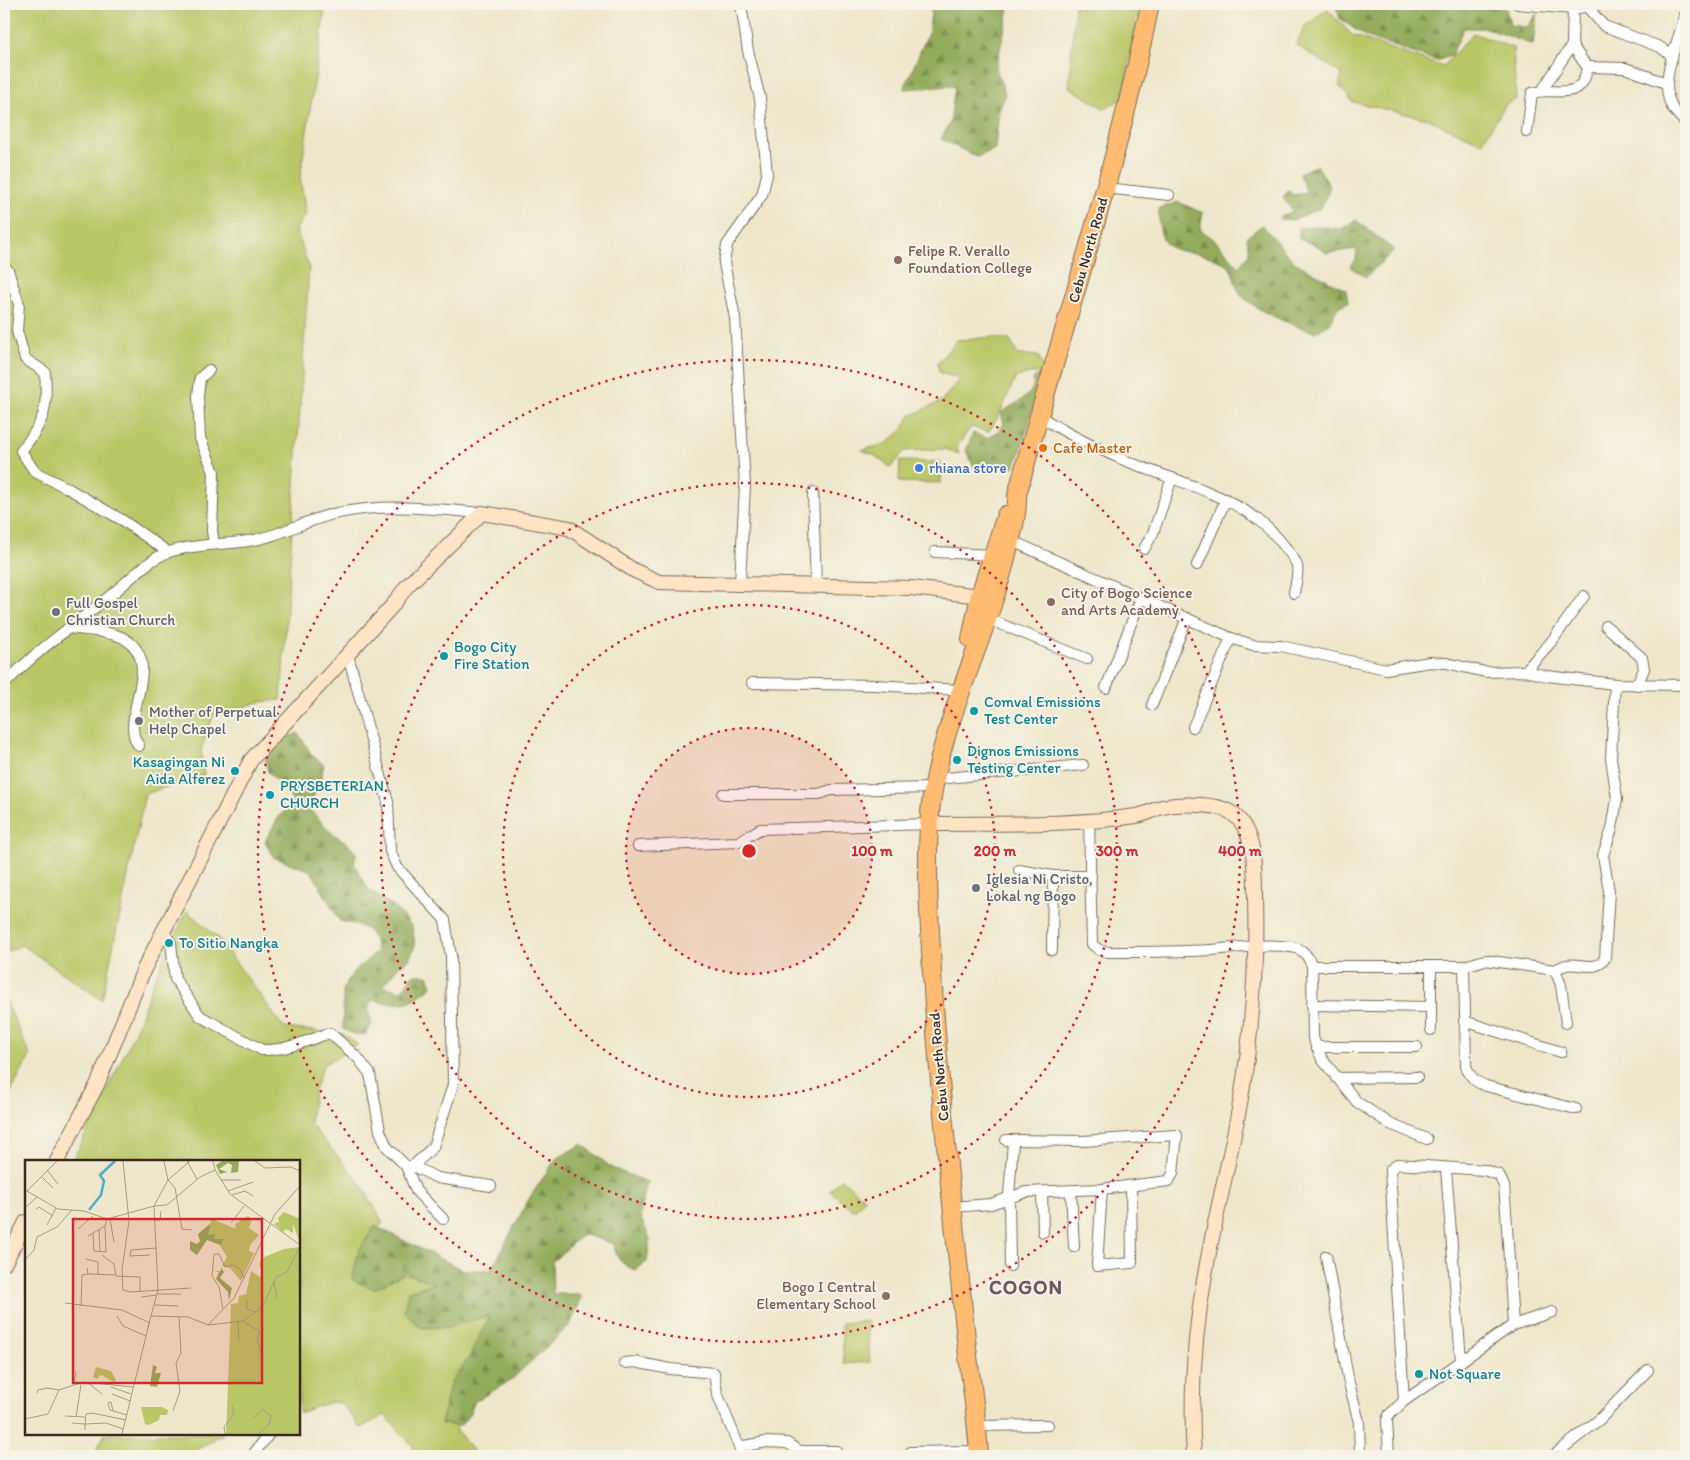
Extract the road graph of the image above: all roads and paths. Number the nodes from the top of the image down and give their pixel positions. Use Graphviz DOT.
graph roads {
  1 [pos="741,4"];
  2 [pos="1150,4"];
  3 [pos="1518,4"];
  4 [pos="1600,4"];
  5 [pos="1559,6"];
  6 [pos="1588,8"];
  7 [pos="1573,9"];
  8 [pos="1686,10"];
  9 [pos="1572,45"];
  10 [pos="1672,56"];
  11 [pos="1587,67"];
  12 [pos="1666,83"];
  13 [pos="1543,89"];
  14 [pos="1686,122"];
  15 [pos="1527,132"];
  16 [pos="1105,188"];
  17 [pos="1169,195"];
  18 [pos="8,270"];
  19 [pos="209,370"];
  20 [pos="1040,416"];
  21 [pos="1172,478"];
  22 [pos="813,492"];
  23 [pos="1226,499"];
  24 [pos="482,513"];
  25 [pos="1005,539"];
  26 [pos="214,544"];
  27 [pos="1144,550"];
  28 [pos="168,552"];
  29 [pos="935,552"];
  30 [pos="992,555"];
  31 [pos="1197,566"];
  32 [pos="992,579"];
  33 [pos="740,584"];
  34 [pos="816,587"];
  35 [pos="1294,593"];
  36 [pos="1584,596"];
  37 [pos="987,597"];
  38 [pos="1141,598"];
  39 [pos="1187,618"];
  40 [pos="988,619"];
  41 [pos="1606,626"];
  42 [pos="68,628"];
  43 [pos="1231,638"];
  44 [pos="348,655"];
  45 [pos="1087,659"];
  46 [pos="1525,671"];
  47 [pos="752,683"];
  48 [pos="1615,684"];
  49 [pos="4,685"];
  50 [pos="1638,685"];
  51 [pos="1686,685"];
  52 [pos="962,686"];
  53 [pos="1106,688"];
  54 [pos="1152,705"];
  55 [pos="1192,727"];
  56 [pos="139,746"];
  57 [pos="1083,765"];
  58 [pos="935,783"];
  59 [pos="724,794"];
  60 [pos="1089,820"];
  61 [pos="929,824"];
  62 [pos="638,846"];
  63 [pos="1019,870"];
  64 [pos="1053,876"];
  65 [pos="1091,876"];
  66 [pos="163,930"];
  67 [pos="1256,947"];
  68 [pos="1052,950"];
  69 [pos="1312,966"];
  70 [pos="1431,966"];
  71 [pos="1464,966"];
  72 [pos="1555,970"];
  73 [pos="1312,1005"];
  74 [pos="1431,1007"];
  75 [pos="1464,1021"];
  76 [pos="1566,1023"];
  77 [pos="1431,1030"];
  78 [pos="1316,1047"];
  79 [pos="1417,1047"];
  80 [pos="1561,1052"];
  81 [pos="1417,1077"];
  82 [pos="1336,1078"];
  83 [pos="1576,1109"];
  84 [pos="1427,1139"];
  85 [pos="57,1160"];
  86 [pos="410,1166"];
  87 [pos="1446,1168"];
  88 [pos="491,1186"];
  89 [pos="1131,1186"];
  90 [pos="1102,1189"];
  91 [pos="1042,1191"];
  92 [pos="1071,1191"];
  93 [pos="1009,1196"];
  94 [pos="953,1207"];
  95 [pos="444,1219"];
  96 [pos="25,1224"];
  97 [pos="1043,1232"];
  98 [pos="1074,1247"];
  99 [pos="1326,1256"];
  100 [pos="4,1264"];
  101 [pos="1010,1266"];
  102 [pos="1552,1312"];
  103 [pos="1513,1325"];
  104 [pos="1461,1361"];
  105 [pos="624,1363"];
  106 [pos="1648,1370"];
  107 [pos="1404,1401"];
  108 [pos="1048,1425"];
  109 [pos="978,1426"];
  110 [pos="268,1435"];
  111 [pos="740,1453"];
  112 [pos="978,1453"];
  113 [pos="252,1456"];
  114 [pos="837,1456"];
  115 [pos="910,1456"];
  116 [pos="1194,1456"];
  117 [pos="1360,1456"];
  118 [pos="1389,1456"];
  119 [pos="1553,1456"];
  1 -- 33 [label="street"];
  2 -- 16 [label="highway, Cebu North Road"];
  3 -- 5 [label="street"];
  4 -- 6 [label="street"];
  5 -- 7 [label="street"];
  6 -- 7 [label="street"];
  6 -- 10 [label="street"];
  7 -- 9 [label="street"];
  8 -- 10 [label="street"];
  9 -- 11 [label="street"];
  9 -- 13 [label="street"];
  10 -- 12 [label="street"];
  11 -- 12 [label="street"];
  11 -- 13 [label="street"];
  12 -- 14 [label="street"];
  13 -- 15 [label="street"];
  16 -- 17 [label="street"];
  16 -- 20 [label="highway, Cebu North Road"];
  18 -- 28 [label="street"];
  19 -- 26 [label="street"];
  20 -- 21 [label="street"];
  20 -- 25 [label="highway, Cebu North Road"];
  21 -- 23 [label="street"];
  21 -- 27 [label="street"];
  22 -- 34 [label="street"];
  23 -- 31 [label="street"];
  23 -- 35 [label="street"];
  24 -- 26 [label="street"];
  24 -- 33 [label="main road"];
  24 -- 44 [label="main road"];
  25 -- 30 [label="highway, Cebu North Road"];
  25 -- 32 [label="highway, Cebu North Road"];
  25 -- 38 [label="street"];
  26 -- 28 [label="street"];
  28 -- 42 [label="street"];
  29 -- 30 [label="street"];
  30 -- 32 [label="highway, Cebu North Road"];
  32 -- 37 [label="highway, Cebu North Road"];
  33 -- 34 [label="main road"];
  34 -- 37 [label="main road"];
  36 -- 46 [label="street"];
  37 -- 40 [label="highway, Cebu North Road"];
  37 -- 52 [label="highway, Cebu North Road"];
  38 -- 39 [label="street"];
  38 -- 53 [label="street"];
  39 -- 43 [label="street"];
  39 -- 54 [label="street"];
  40 -- 45 [label="street"];
  40 -- 52 [label="highway, Cebu North Road"];
  41 -- 50 [label="street"];
  42 -- 49 [label="street"];
  42 -- 56 [label="street"];
  43 -- 46 [label="street"];
  43 -- 55 [label="street"];
  44 -- 66 [label="main road"];
  44 -- 86 [label="street"];
  46 -- 48 [label="street"];
  47 -- 52 [label="street"];
  48 -- 50 [label="street"];
  48 -- 72 [label="street"];
  50 -- 51 [label="street"];
  52 -- 58 [label="highway, Cebu North Road"];
  57 -- 58 [label="street"];
  58 -- 59 [label="street"];
  58 -- 61 [label="highway, Cebu North Road"];
  60 -- 61 [label="main road"];
  60 -- 65 [label="street"];
  60 -- 67 [label="main road"];
  61 -- 62 [label="street"];
  61 -- 94 [label="highway, Cebu North Road"];
  63 -- 64 [label="street"];
  64 -- 65 [label="street"];
  64 -- 68 [label="street"];
  65 -- 67 [label="street"];
  66 -- 85 [label="main road"];
  66 -- 86 [label="street"];
  67 -- 69 [label="street"];
  67 -- 116 [label="main road"];
  69 -- 70 [label="street"];
  69 -- 73 [label="street"];
  70 -- 71 [label="street"];
  70 -- 74 [label="street"];
  71 -- 72 [label="street"];
  71 -- 75 [label="street"];
  72 -- 76 [label="street"];
  73 -- 74 [label="street"];
  73 -- 78 [label="street"];
  74 -- 77 [label="street"];
  75 -- 80 [label="street"];
  75 -- 83 [label="street"];
  78 -- 79 [label="street"];
  78 -- 82 [label="street"];
  81 -- 82 [label="street"];
  82 -- 84 [label="street"];
  86 -- 88 [label="street"];
  86 -- 95 [label="street"];
  87 -- 103 [label="street"];
  87 -- 104 [label="street"];
  87 -- 107 [label="street"];
  89 -- 90 [label="street"];
  89 -- 90 [label="street"];
  89 -- 93 [label="street"];
  90 -- 92 [label="street"];
  91 -- 92 [label="street"];
  91 -- 93 [label="street"];
  91 -- 97 [label="street"];
  92 -- 98 [label="street"];
  93 -- 94 [label="street"];
  93 -- 101 [label="street"];
  94 -- 109 [label="highway, Cebu North Road"];
  96 -- 100 [label="main road"];
  99 -- 117 [label="street"];
  102 -- 103 [label="street"];
  103 -- 104 [label="street"];
  104 -- 107 [label="street"];
  105 -- 111 [label="street"];
  106 -- 119 [label="street"];
  107 -- 118 [label="street"];
  108 -- 109 [label="street"];
  109 -- 112 [label="highway, Cebu North Road"];
  110 -- 113 [label="street"];
  111 -- 114 [label="street"];
  112 -- 115 [label="street"];
}
